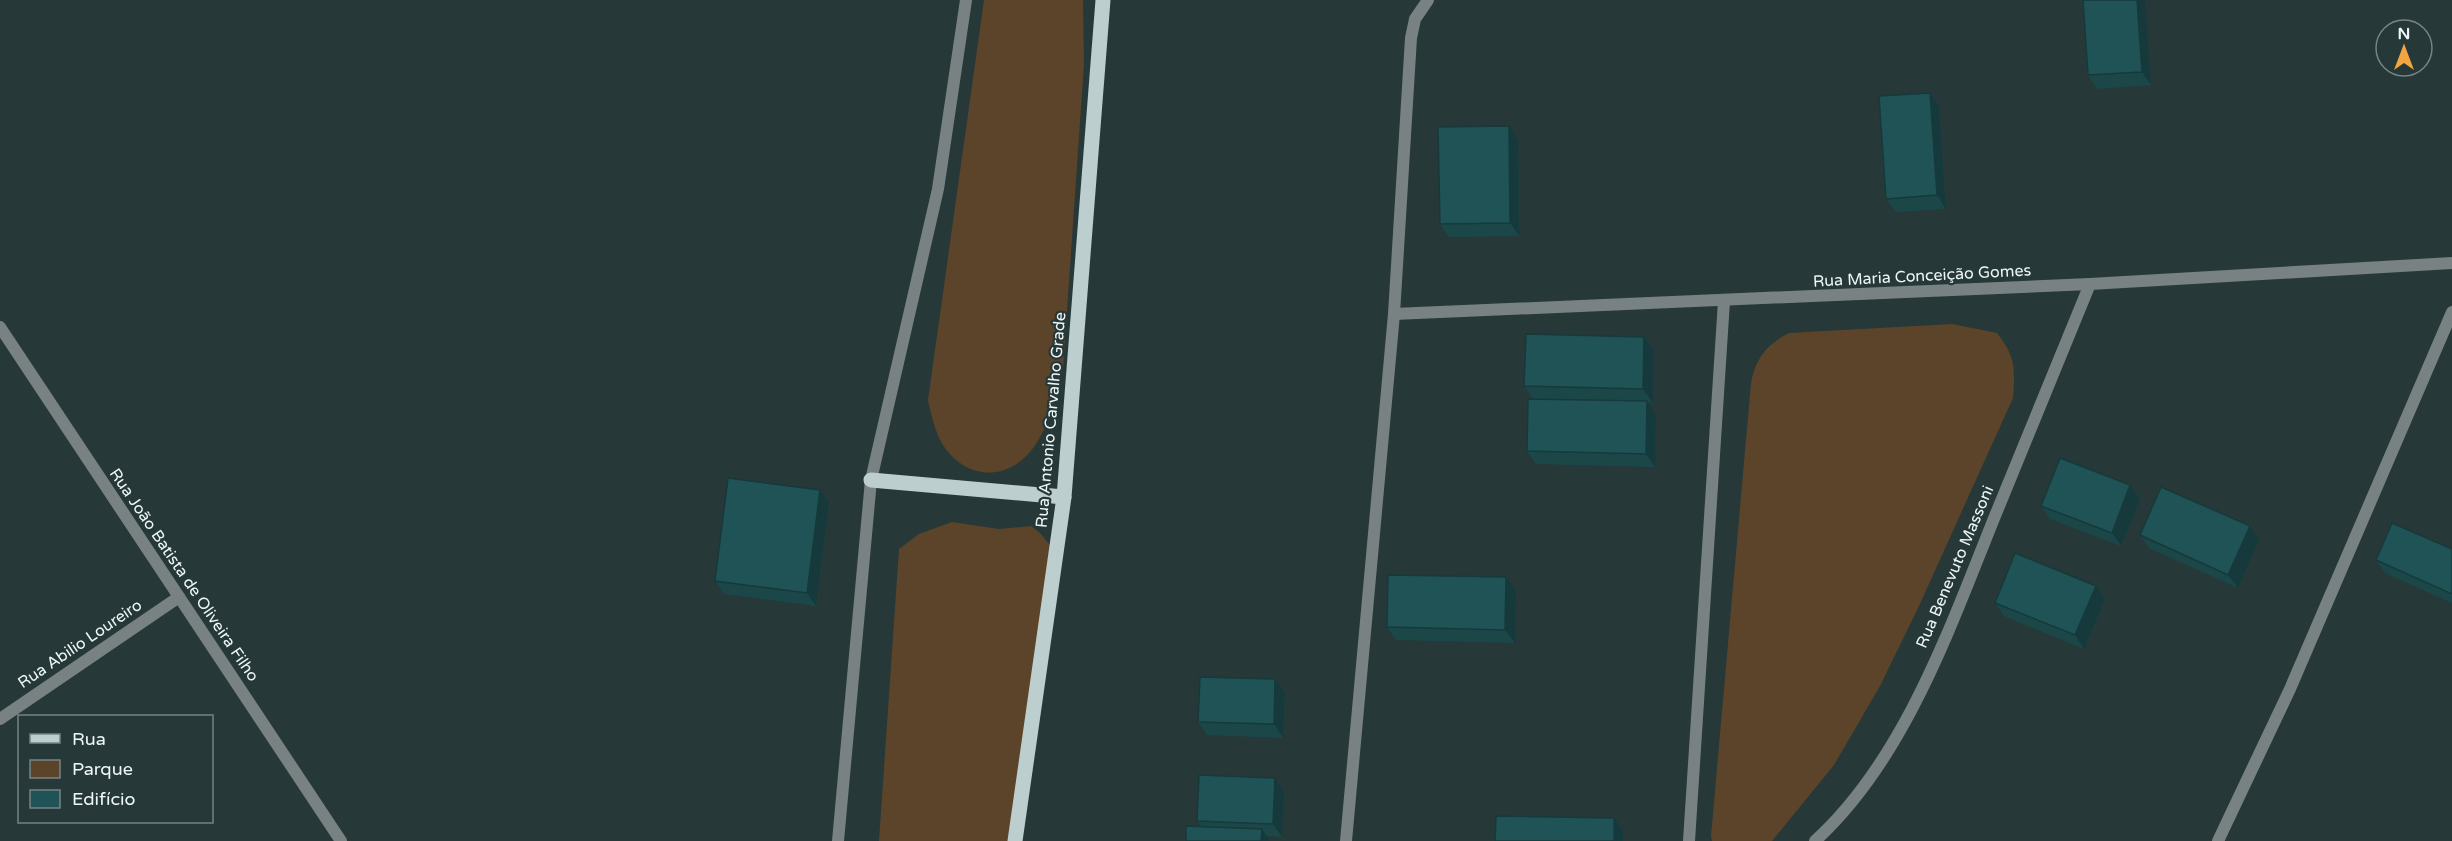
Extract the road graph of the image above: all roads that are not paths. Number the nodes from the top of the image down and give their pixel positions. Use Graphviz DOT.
graph roads {
  1 [pos="966,0"];
  2 [pos="1103,0"];
  3 [pos="1428,0"];
  4 [pos="2452,263"];
  5 [pos="2090,284"];
  6 [pos="1724,301"];
  7 [pos="2452,312"];
  8 [pos="1394,314"];
  9 [pos="0,327"];
  10 [pos="871,480"];
  11 [pos="1064,497"];
  12 [pos="179,597"];
  13 [pos="0,719"];
  14 [pos="341,841"];
  15 [pos="838,841"];
  16 [pos="1015,841"];
  17 [pos="1346,841"];
  18 [pos="1689,841"];
  19 [pos="1815,841"];
  20 [pos="2218,841"];
  1 -- 10 [label="street"];
  2 -- 11 [label="main road, Rua Antonio Carvalho Grade"];
  3 -- 8 [label="street"];
  4 -- 5 [label="street, Rua Maria Conceição Gomes"];
  5 -- 6 [label="street, Rua Maria Conceição Gomes"];
  5 -- 19 [label="street, Rua Benevuto Massoni"];
  6 -- 8 [label="street, Rua Maria Conceição Gomes"];
  6 -- 18 [label="street"];
  7 -- 20 [label="street"];
  8 -- 17 [label="street"];
  9 -- 12 [label="street, Rua João Batista de Oliveira Filho"];
  10 -- 11 [label="main road"];
  10 -- 15 [label="street"];
  11 -- 16 [label="main road, Rua Antonio Carvalho Grade"];
  12 -- 13 [label="street, Rua Abilio Loureiro"];
  12 -- 14 [label="street, Rua João Batista de Oliveira Filho"];
}
